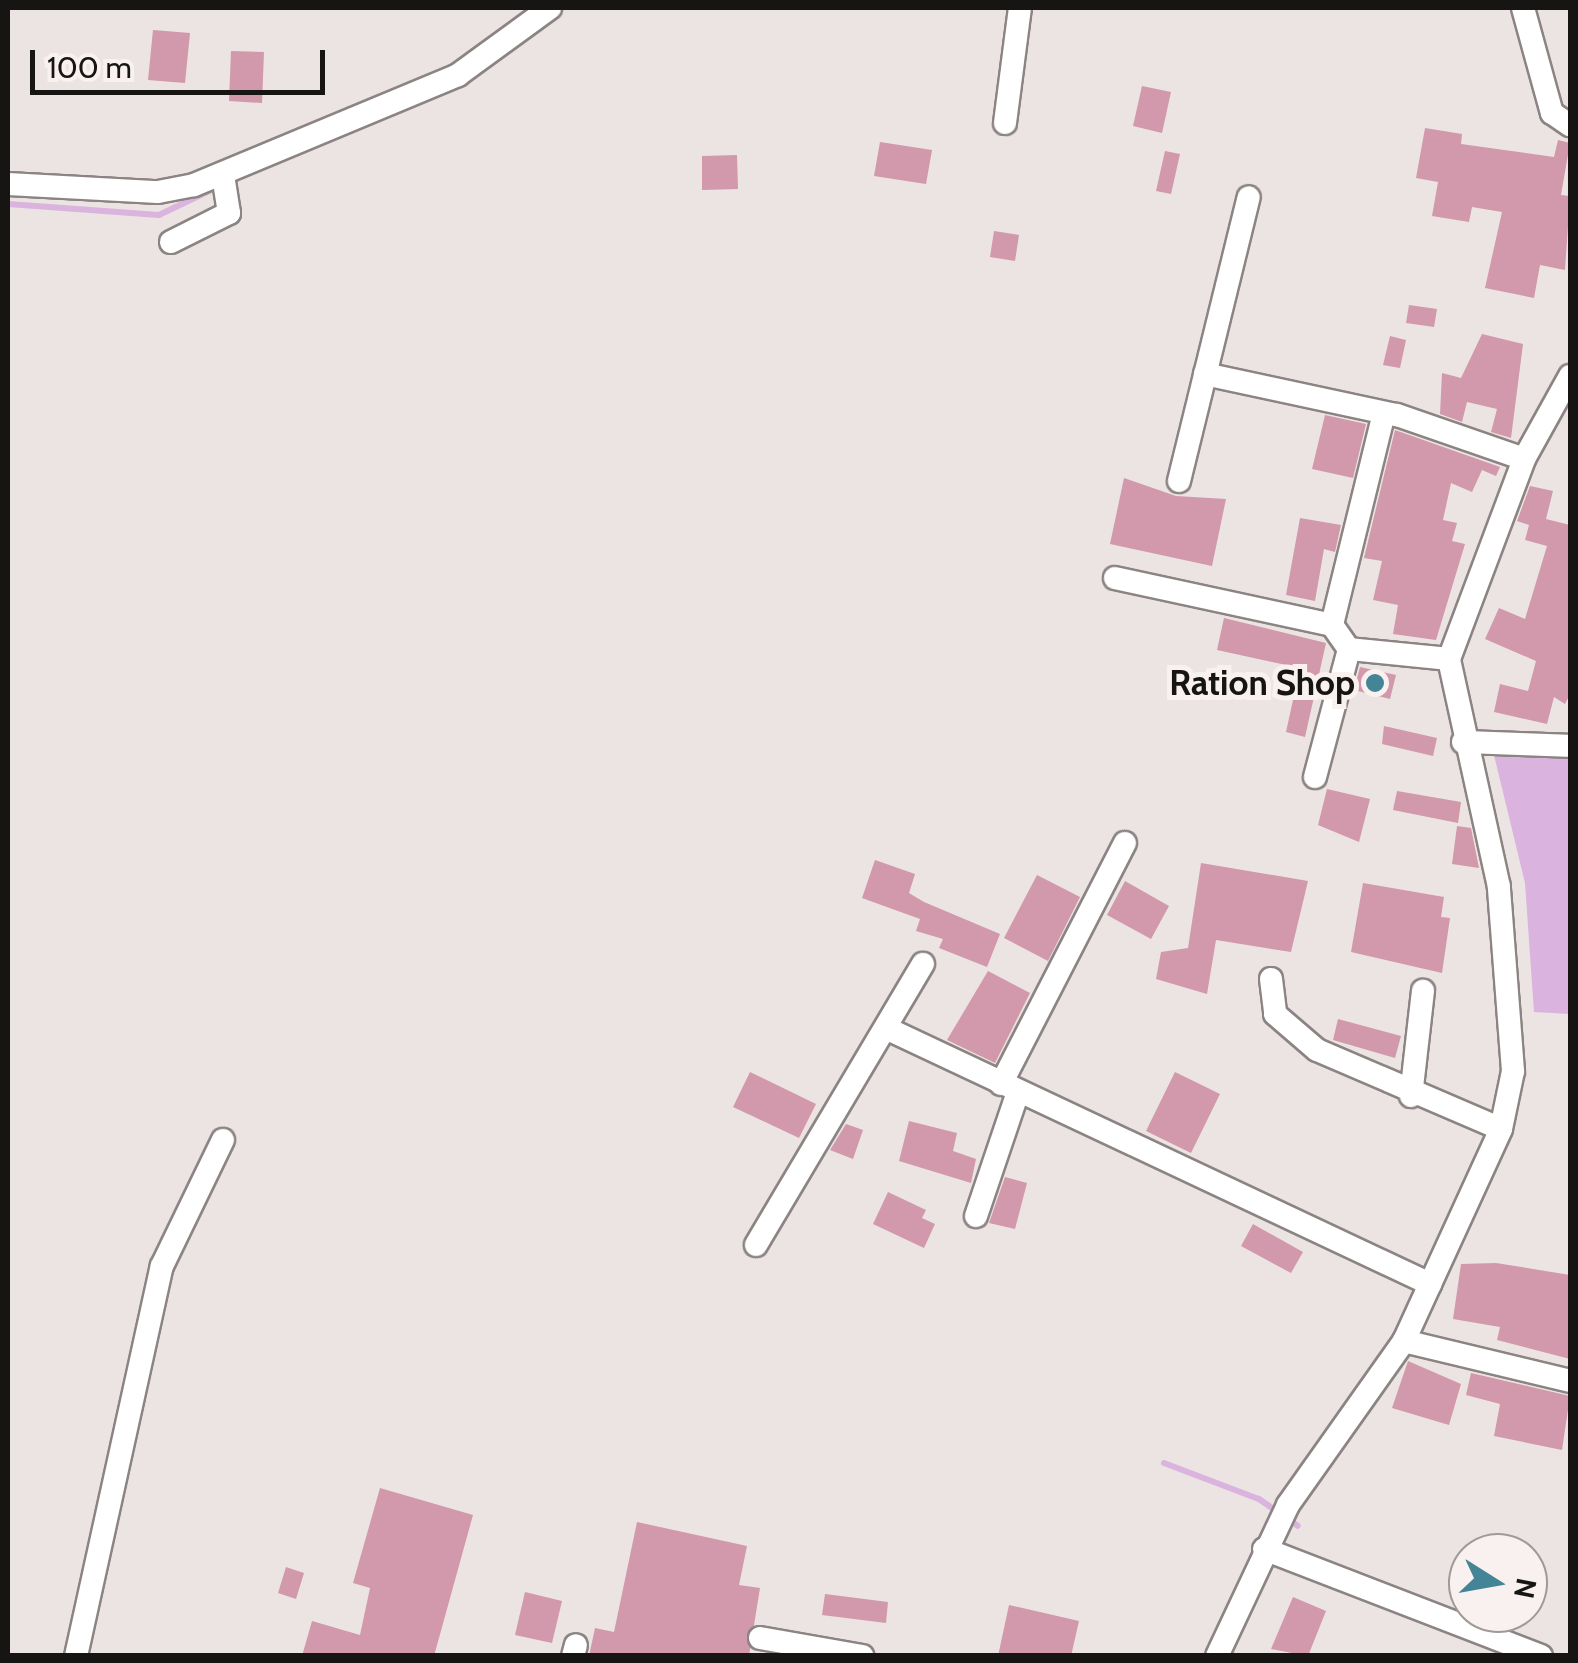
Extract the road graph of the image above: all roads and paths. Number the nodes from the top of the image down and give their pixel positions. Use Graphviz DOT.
graph roads {
  1 [pos="549,8"];
  2 [pos="1020,8"];
  3 [pos="1523,8"];
  4 [pos="1005,123"];
  5 [pos="1570,124"];
  6 [pos="223,174"];
  7 [pos="8,184"];
  8 [pos="1249,197"];
  9 [pos="170,242"];
  10 [pos="1206,374"];
  11 [pos="1570,376"];
  12 [pos="1384,413"];
  13 [pos="1524,460"];
  14 [pos="1179,480"];
  15 [pos="1115,578"];
  16 [pos="1332,626"];
  17 [pos="1349,649"];
  18 [pos="1449,659"];
  19 [pos="1462,742"];
  20 [pos="1570,746"];
  21 [pos="1315,777"];
  22 [pos="1125,843"];
  23 [pos="923,964"];
  24 [pos="1271,979"];
  25 [pos="1423,992"];
  26 [pos="890,1030"];
  27 [pos="1011,1089"];
  28 [pos="1411,1096"];
  29 [pos="1502,1129"];
  30 [pos="223,1140"];
  31 [pos="976,1216"];
  32 [pos="756,1245"];
  33 [pos="1430,1284"];
  34 [pos="1404,1341"];
  35 [pos="1570,1381"];
  36 [pos="1264,1549"];
  37 [pos="760,1638"];
  38 [pos="76,1656"];
  39 [pos="862,1656"];
  40 [pos="1218,1656"];
  41 [pos="1540,1656"];
  1 -- 6 [label="street"];
  2 -- 4 [label="street"];
  3 -- 5 [label="street"];
  6 -- 7 [label="street"];
  6 -- 9 [label="street"];
  8 -- 10 [label="street"];
  10 -- 12 [label="street"];
  10 -- 14 [label="street"];
  11 -- 13 [label="street"];
  12 -- 13 [label="street"];
  12 -- 16 [label="street"];
  13 -- 18 [label="street"];
  15 -- 16 [label="street"];
  16 -- 17 [label="street"];
  17 -- 18 [label="street"];
  17 -- 21 [label="street"];
  18 -- 19 [label="street"];
  19 -- 20 [label="street"];
  19 -- 29 [label="street"];
  22 -- 27 [label="street"];
  23 -- 26 [label="street"];
  24 -- 28 [label="street"];
  25 -- 28 [label="street"];
  26 -- 27 [label="street"];
  26 -- 32 [label="street"];
  27 -- 31 [label="street"];
  27 -- 33 [label="street"];
  28 -- 29 [label="street"];
  29 -- 33 [label="street"];
  30 -- 38 [label="street"];
  33 -- 34 [label="street"];
  34 -- 35 [label="street"];
  34 -- 36 [label="street"];
  36 -- 40 [label="street"];
  36 -- 41 [label="street"];
  37 -- 39 [label="street"];
}
